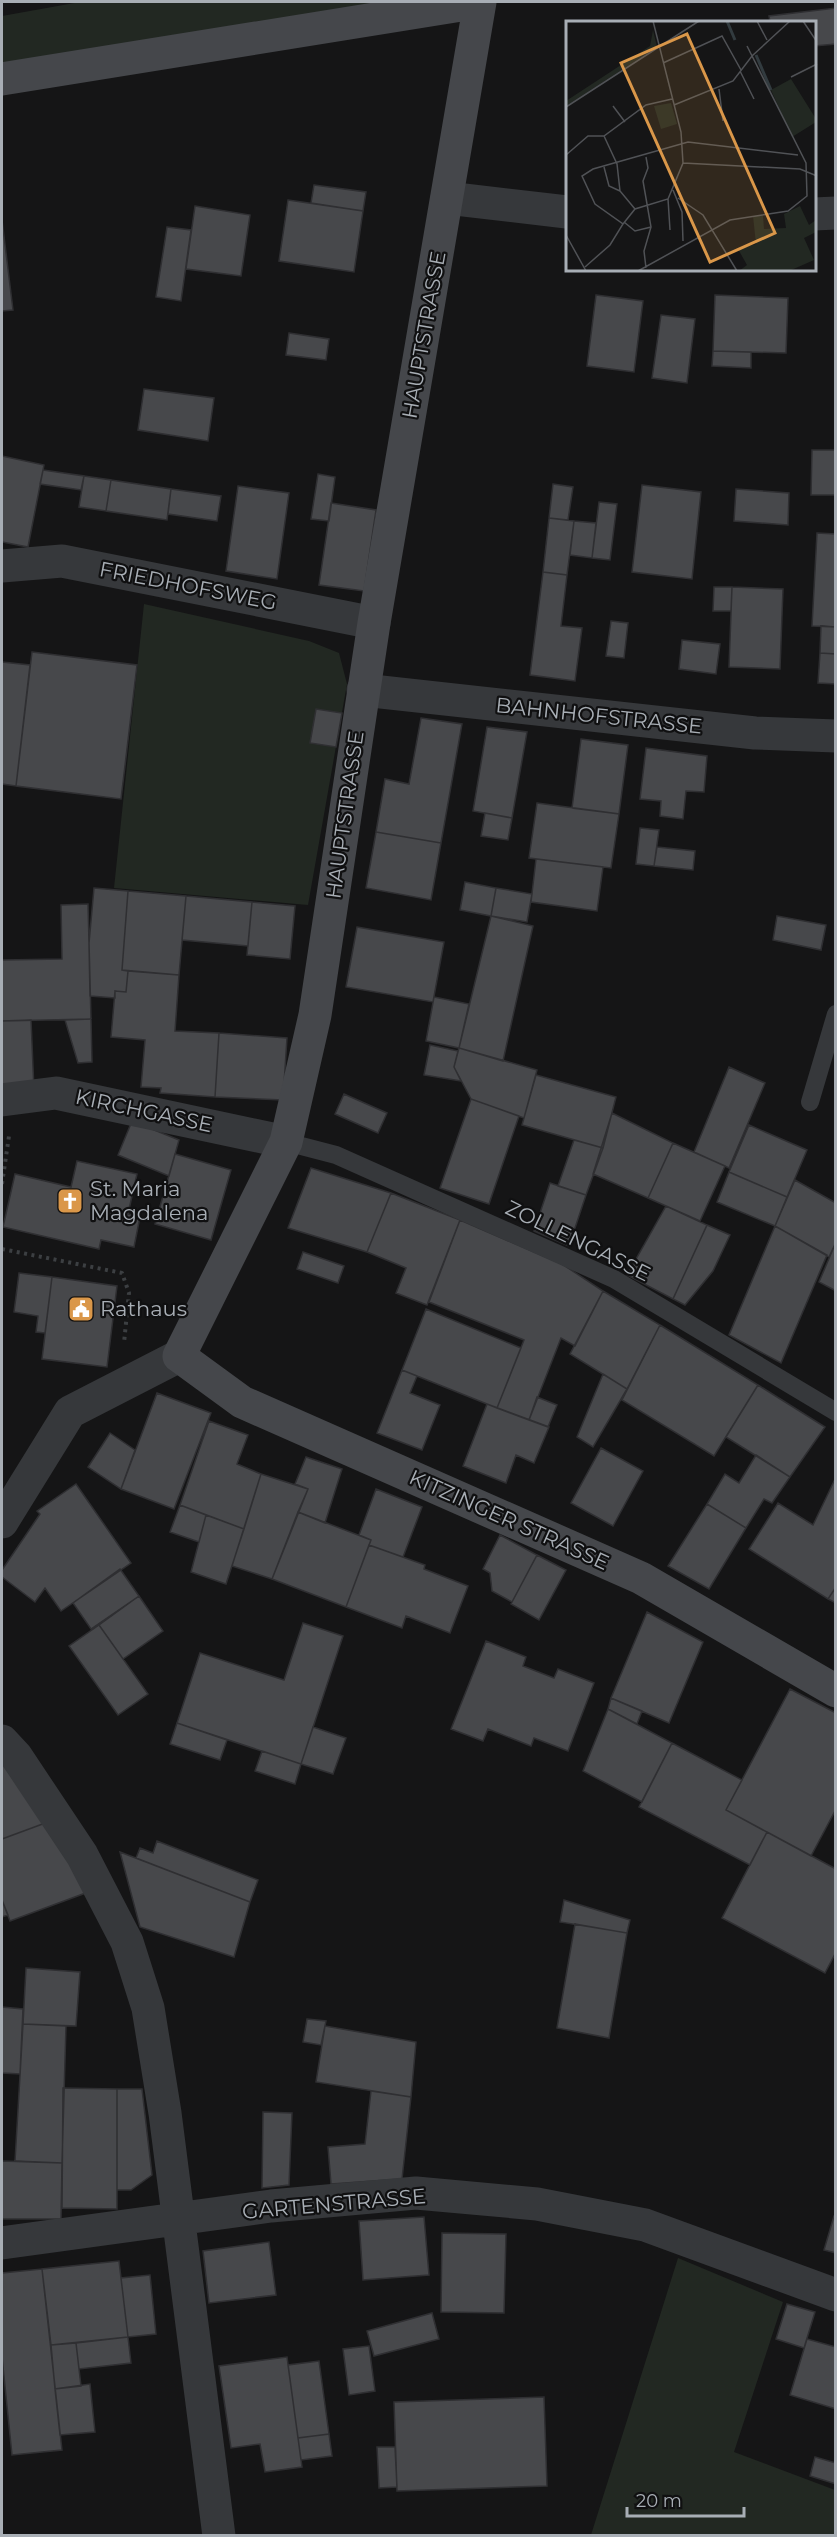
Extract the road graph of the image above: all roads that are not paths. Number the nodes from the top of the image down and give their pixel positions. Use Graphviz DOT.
graph roads {
  1 [pos="480,2"];
  2 [pos="2,79"];
  3 [pos="447,198"];
  4 [pos="566,212"];
  5 [pos="836,213"];
  6 [pos="816,214"];
  7 [pos="2,566"];
  8 [pos="374,623"];
  9 [pos="363,690"];
  10 [pos="836,736"];
  11 [pos="836,1014"];
  12 [pos="8,1100"];
  13 [pos="810,1102"];
  14 [pos="286,1142"];
  15 [pos="179,1356"];
  16 [pos="836,1412"];
  17 [pos="2,1522"];
  18 [pos="836,1691"];
  19 [pos="2,1741"];
  20 [pos="177,2220"];
  21 [pos="2,2243"];
  22 [pos="836,2295"];
  23 [pos="219,2535"];
  1 -- 2 [label="street"];
  1 -- 3 [label="street, HAUPTSTRASSE"];
  3 -- 4 [label="street"];
  3 -- 8 [label="street, HAUPTSTRASSE"];
  5 -- 6 [label="street"];
  7 -- 8 [label="street, FRIEDHOFSWEG"];
  8 -- 9 [label="street, HAUPTSTRASSE"];
  9 -- 10 [label="street, BAHNHOFSTRASSE"];
  9 -- 14 [label="street, HAUPTSTRASSE"];
  11 -- 13 [label="lane"];
  12 -- 14 [label="street, KIRCHGASSE"];
  14 -- 15 [label="street, HAUPTSTRASSE"];
  14 -- 16 [label="lane, ZOLLENGASSE"];
  15 -- 17 [label="street"];
  15 -- 18 [label="street, KITZINGER STRASSE"];
  19 -- 20 [label="street"];
  20 -- 21 [label="street, GARTENSTRASSE"];
  20 -- 22 [label="street, GARTENSTRASSE"];
  20 -- 23 [label="street"];
}
